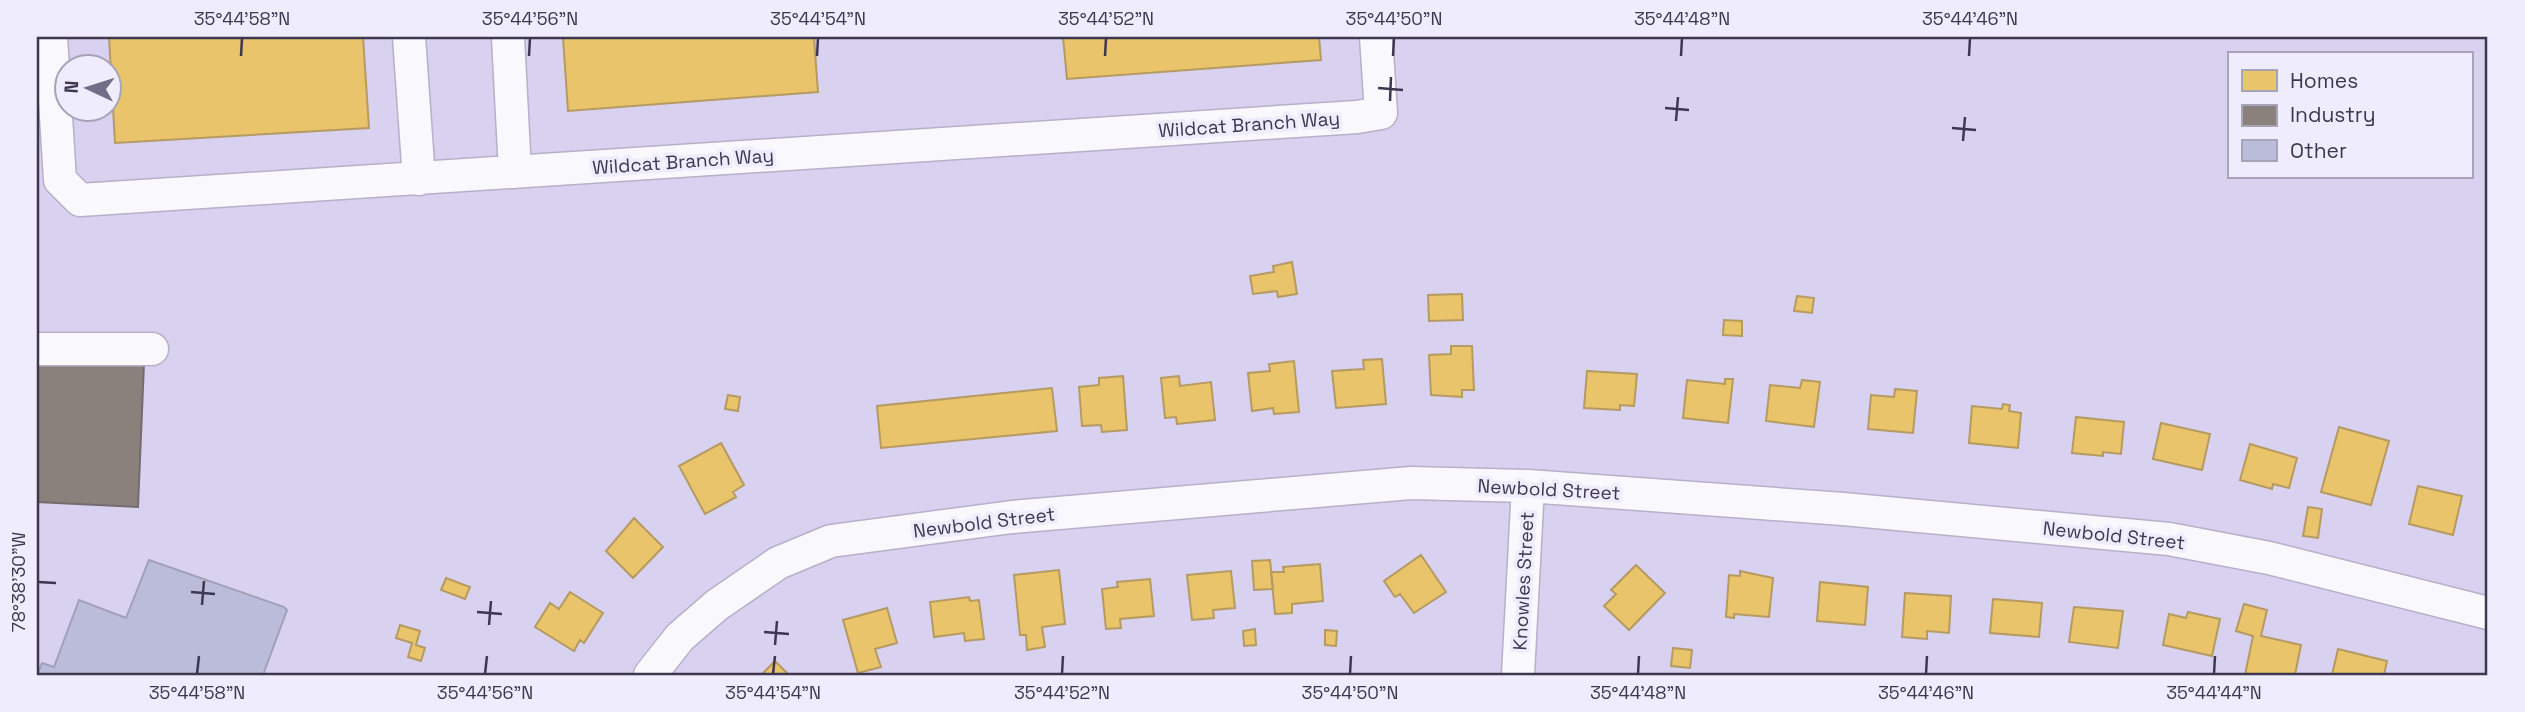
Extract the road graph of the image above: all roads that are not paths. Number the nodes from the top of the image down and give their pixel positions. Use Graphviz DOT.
graph roads {
  1 [pos="51,37"];
  2 [pos="409,37"];
  3 [pos="508,37"];
  4 [pos="1376,37"];
  5 [pos="515,172"];
  6 [pos="419,178"];
  7 [pos="37,349"];
  8 [pos="152,349"];
  9 [pos="1528,486"];
  10 [pos="2488,613"];
  11 [pos="650,675"];
  12 [pos="1518,675"];
  1 -- 6 [label="street, Wildcat Branch Way"];
  2 -- 6 [label="street"];
  3 -- 5 [label="street"];
  4 -- 5 [label="street, Wildcat Branch Way"];
  5 -- 6 [label="street, Wildcat Branch Way"];
  7 -- 8 [label="street"];
  9 -- 10 [label="street, Newbold Street"];
  9 -- 11 [label="street, Newbold Street"];
  9 -- 12 [label="street, Knowles Street"];
}
